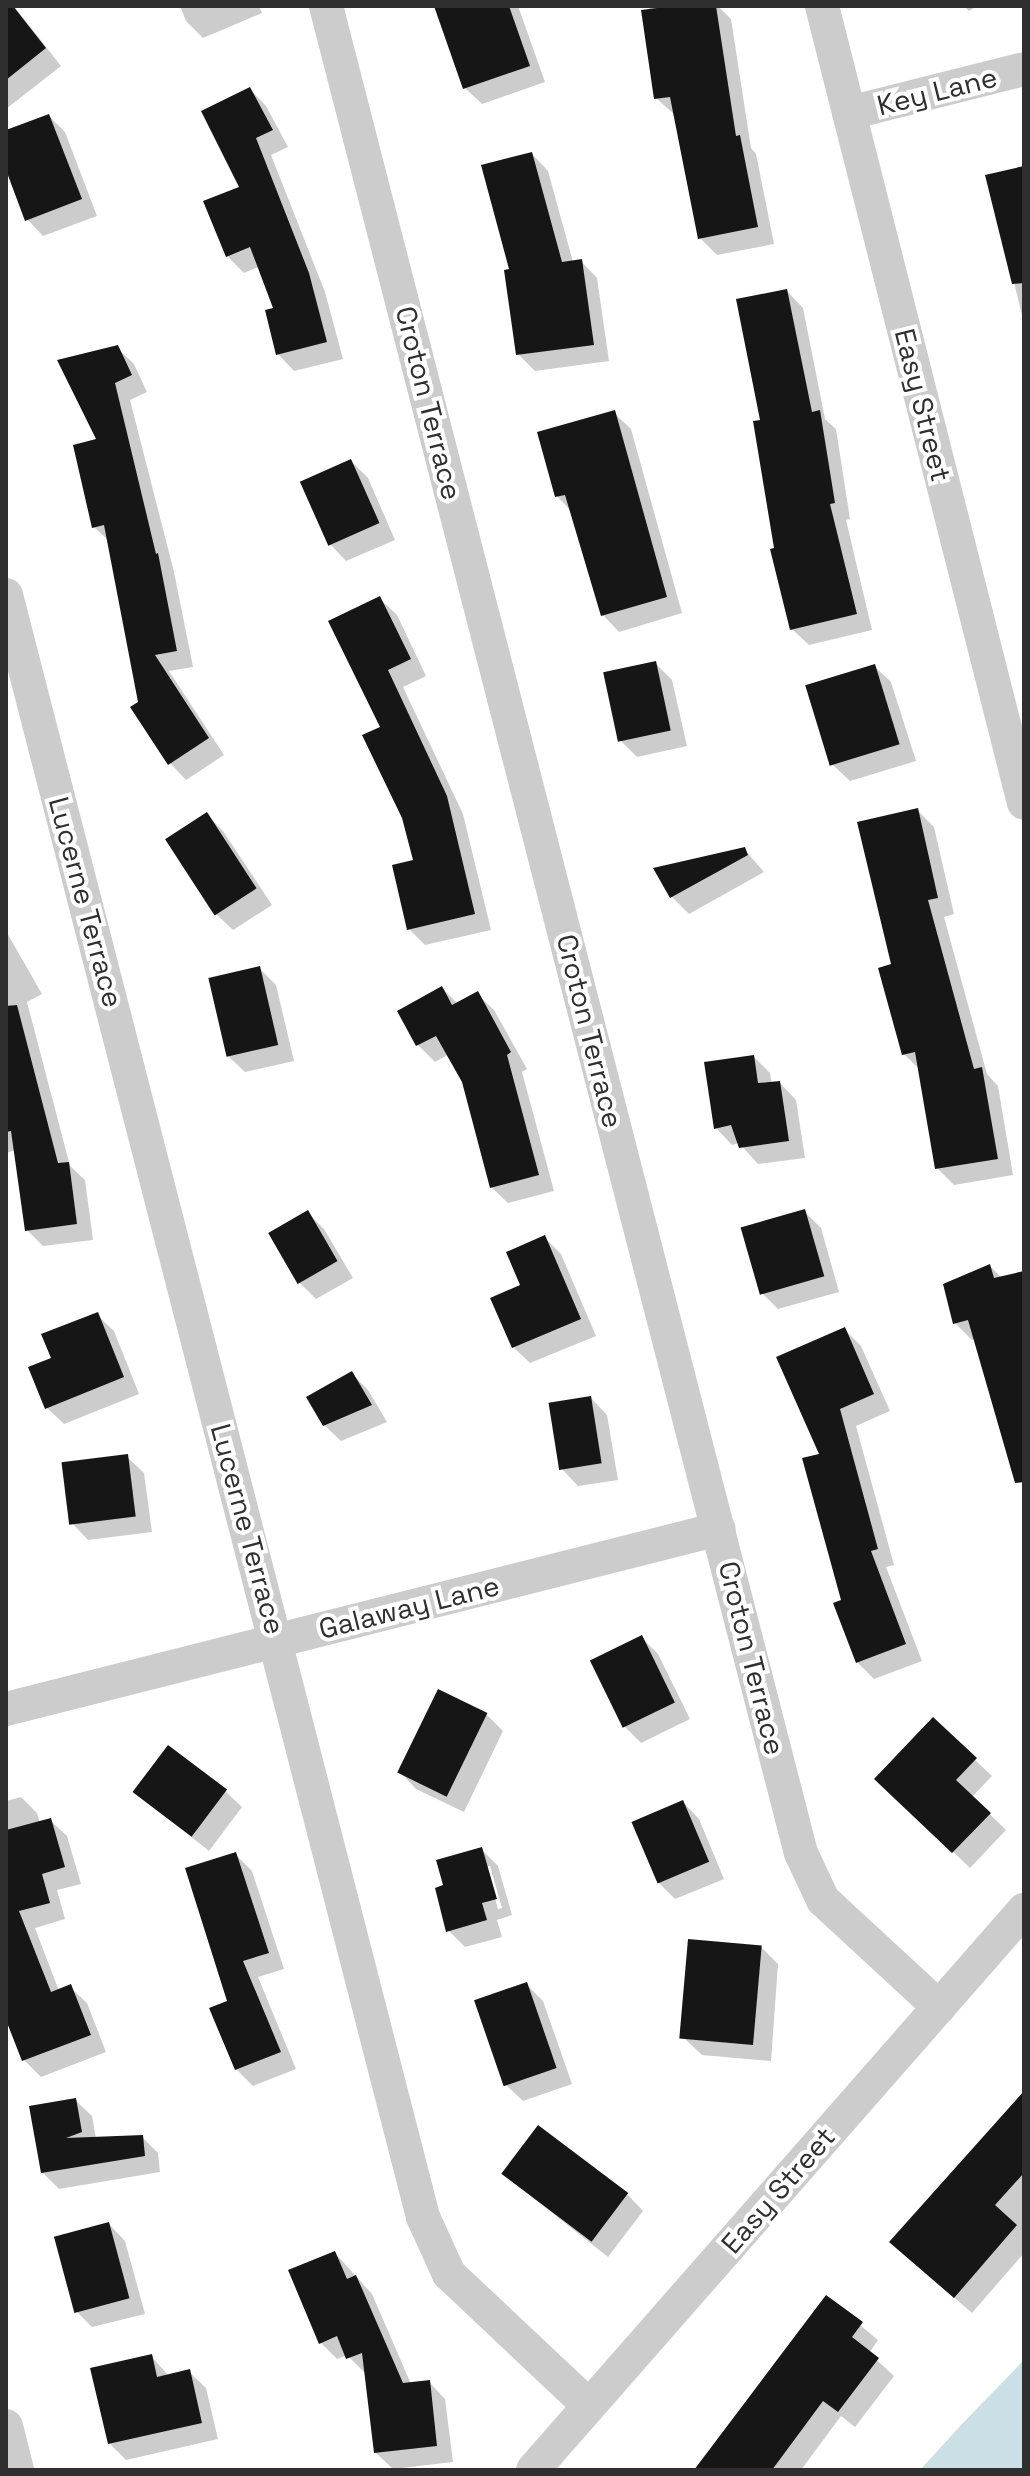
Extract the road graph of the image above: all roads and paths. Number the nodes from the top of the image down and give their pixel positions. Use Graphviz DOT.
graph roads {
  1 [pos="326,6"];
  2 [pos="822,6"];
  3 [pos="1024,69"];
  4 [pos="849,113"];
  5 [pos="6,595"];
  6 [pos="1024,803"];
  7 [pos="719,1529"];
  8 [pos="277,1640"];
  9 [pos="6,1709"];
  10 [pos="1024,1910"];
  11 [pos="939,2007"];
  12 [pos="589,2406"];
  13 [pos="6,2426"];
  14 [pos="17,2470"];
  15 [pos="533,2470"];
  1 -- 7 [label="street, Croton Terrace"];
  2 -- 4 [label="street, Easy Street"];
  3 -- 4 [label="street, Key Lane"];
  4 -- 6 [label="street, Easy Street"];
  5 -- 8 [label="street, Lucerne Terrace"];
  7 -- 8 [label="street, Galaway Lane"];
  7 -- 11 [label="street, Croton Terrace"];
  8 -- 9 [label="street, Galaway Lane"];
  8 -- 12 [label="street, Lucerne Terrace"];
  10 -- 11 [label="street, Easy Street"];
  11 -- 12 [label="street, Easy Street"];
  12 -- 15 [label="street, Easy Street"];
  13 -- 14 [label="street"];
}
